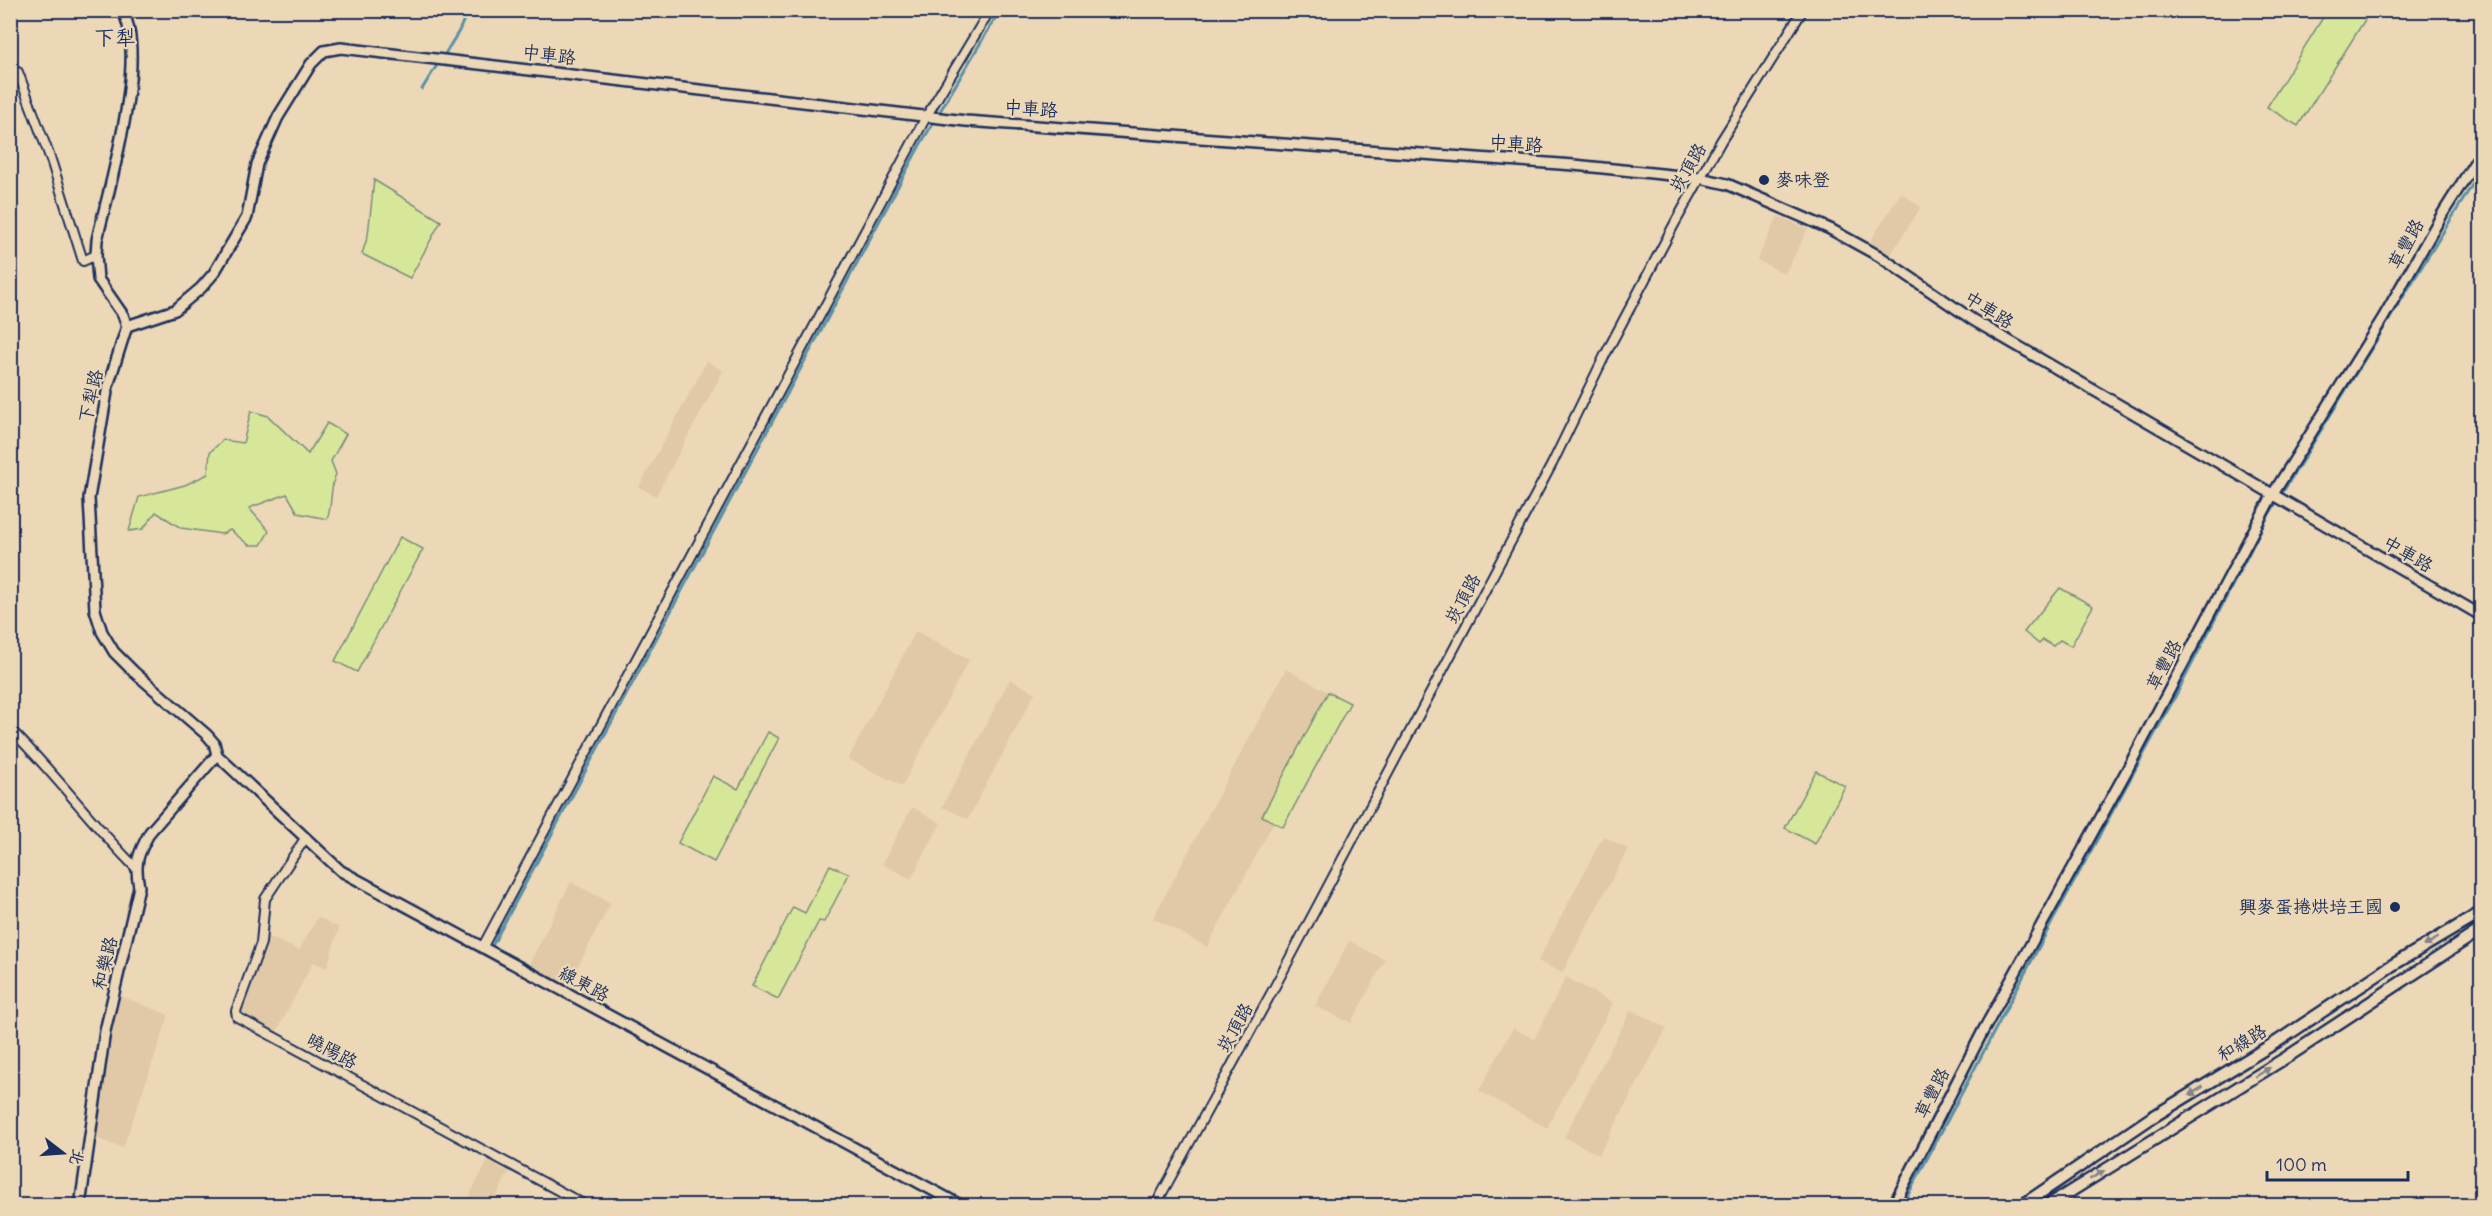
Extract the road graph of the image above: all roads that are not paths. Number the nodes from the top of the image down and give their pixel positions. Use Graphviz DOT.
graph roads {
  1 [pos="122,10"];
  2 [pos="990,10"];
  3 [pos="1803,10"];
  4 [pos="10,74"];
  5 [pos="926,117"];
  6 [pos="2481,151"];
  7 [pos="1700,178"];
  8 [pos="96,255"];
  9 [pos="127,326"];
  10 [pos="2273,494"];
  11 [pos="2481,616"];
  12 [pos="10,729"];
  13 [pos="217,755"];
  14 [pos="306,837"];
  15 [pos="135,867"];
  16 [pos="2480,916"];
  17 [pos="2481,930"];
  18 [pos="482,948"];
  19 [pos="80,1206"];
  20 [pos="587,1206"];
  21 [pos="962,1206"];
  22 [pos="1155,1206"];
  23 [pos="1893,1206"];
  24 [pos="2021,1206"];
  25 [pos="2047,1206"];
  1 -- 8 [label="street"];
  2 -- 5 [label="street"];
  3 -- 7 [label="street, 崁頂路"];
  4 -- 8 [label="street"];
  5 -- 7 [label="street, 中車路"];
  5 -- 9 [label="street, 中車路"];
  5 -- 18 [label="street"];
  6 -- 10 [label="street, 草豐路"];
  7 -- 10 [label="street, 中車路"];
  7 -- 22 [label="street, 崁頂路"];
  8 -- 9 [label="street"];
  9 -- 13 [label="street, 下犁路"];
  10 -- 11 [label="street, 中車路"];
  10 -- 23 [label="street, 草豐路"];
  12 -- 15 [label="street"];
  13 -- 14 [label="street, 線東路"];
  13 -- 15 [label="street, 和樂路"];
  14 -- 18 [label="street, 線東路"];
  14 -- 20 [label="street, 曉陽路"];
  15 -- 19 [label="street, 和樂路"];
  16 -- 24 [label="main road, 和線路, one-way"];
  25 -- 17 [label="main road, 和線路, one-way"];
  18 -- 21 [label="street, 線東路"];
}
